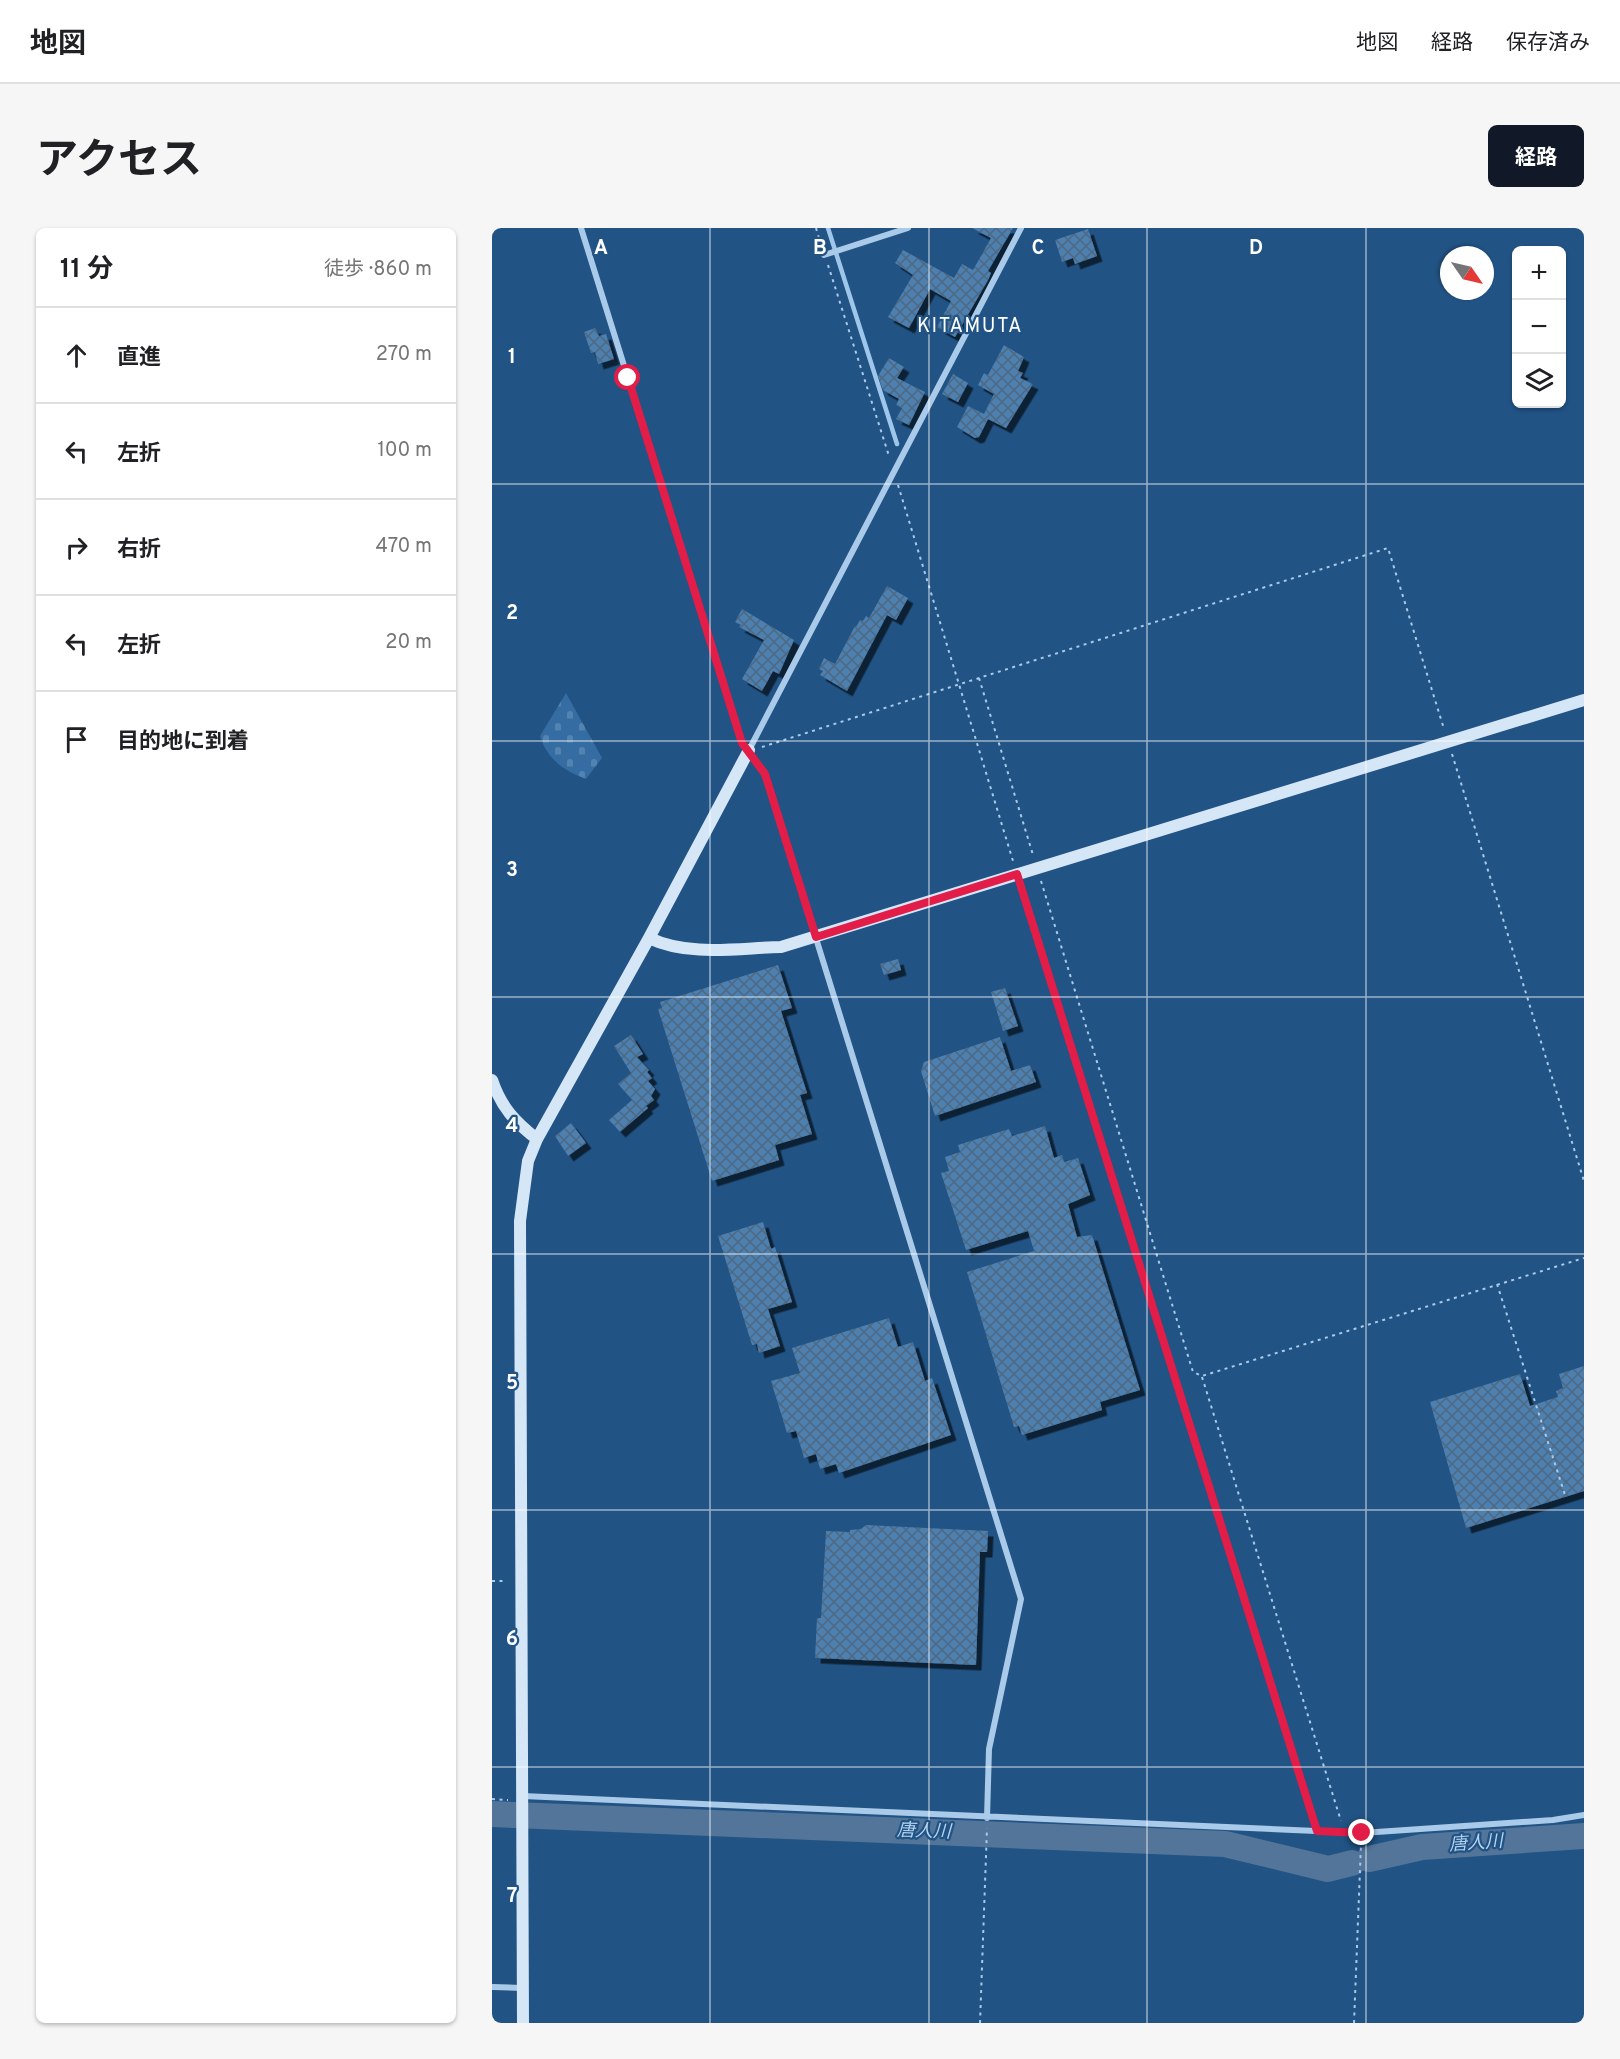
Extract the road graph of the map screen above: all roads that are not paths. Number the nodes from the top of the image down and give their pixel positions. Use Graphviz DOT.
graph roads {
  1 [pos="581,228"];
  2 [pos="908,228"];
  3 [pos="1021,228"];
  4 [pos="826,254"];
  5 [pos="1584,700"];
  6 [pos="749,750"];
  7 [pos="816,937"];
  8 [pos="649,938"];
  9 [pos="492,1080"];
  10 [pos="537,1139"];
  11 [pos="523,1800"];
  12 [pos="1584,1815"];
  13 [pos="987,1821"];
  14 [pos="492,1987"];
  15 [pos="523,1988"];
  16 [pos="523,2023"];
  1 -- 6 [label="street"];
  2 -- 4 [label="street"];
  3 -- 6 [label="street"];
  5 -- 7 [label="street"];
  6 -- 7 [label="street"];
  6 -- 8 [label="street"];
  7 -- 8 [label="street"];
  7 -- 13 [label="street"];
  8 -- 10 [label="street"];
  9 -- 10 [label="street"];
  10 -- 11 [label="street"];
  11 -- 13 [label="street"];
  11 -- 15 [label="street"];
  12 -- 13 [label="street"];
  14 -- 15 [label="street"];
  15 -- 16 [label="street"];
}
